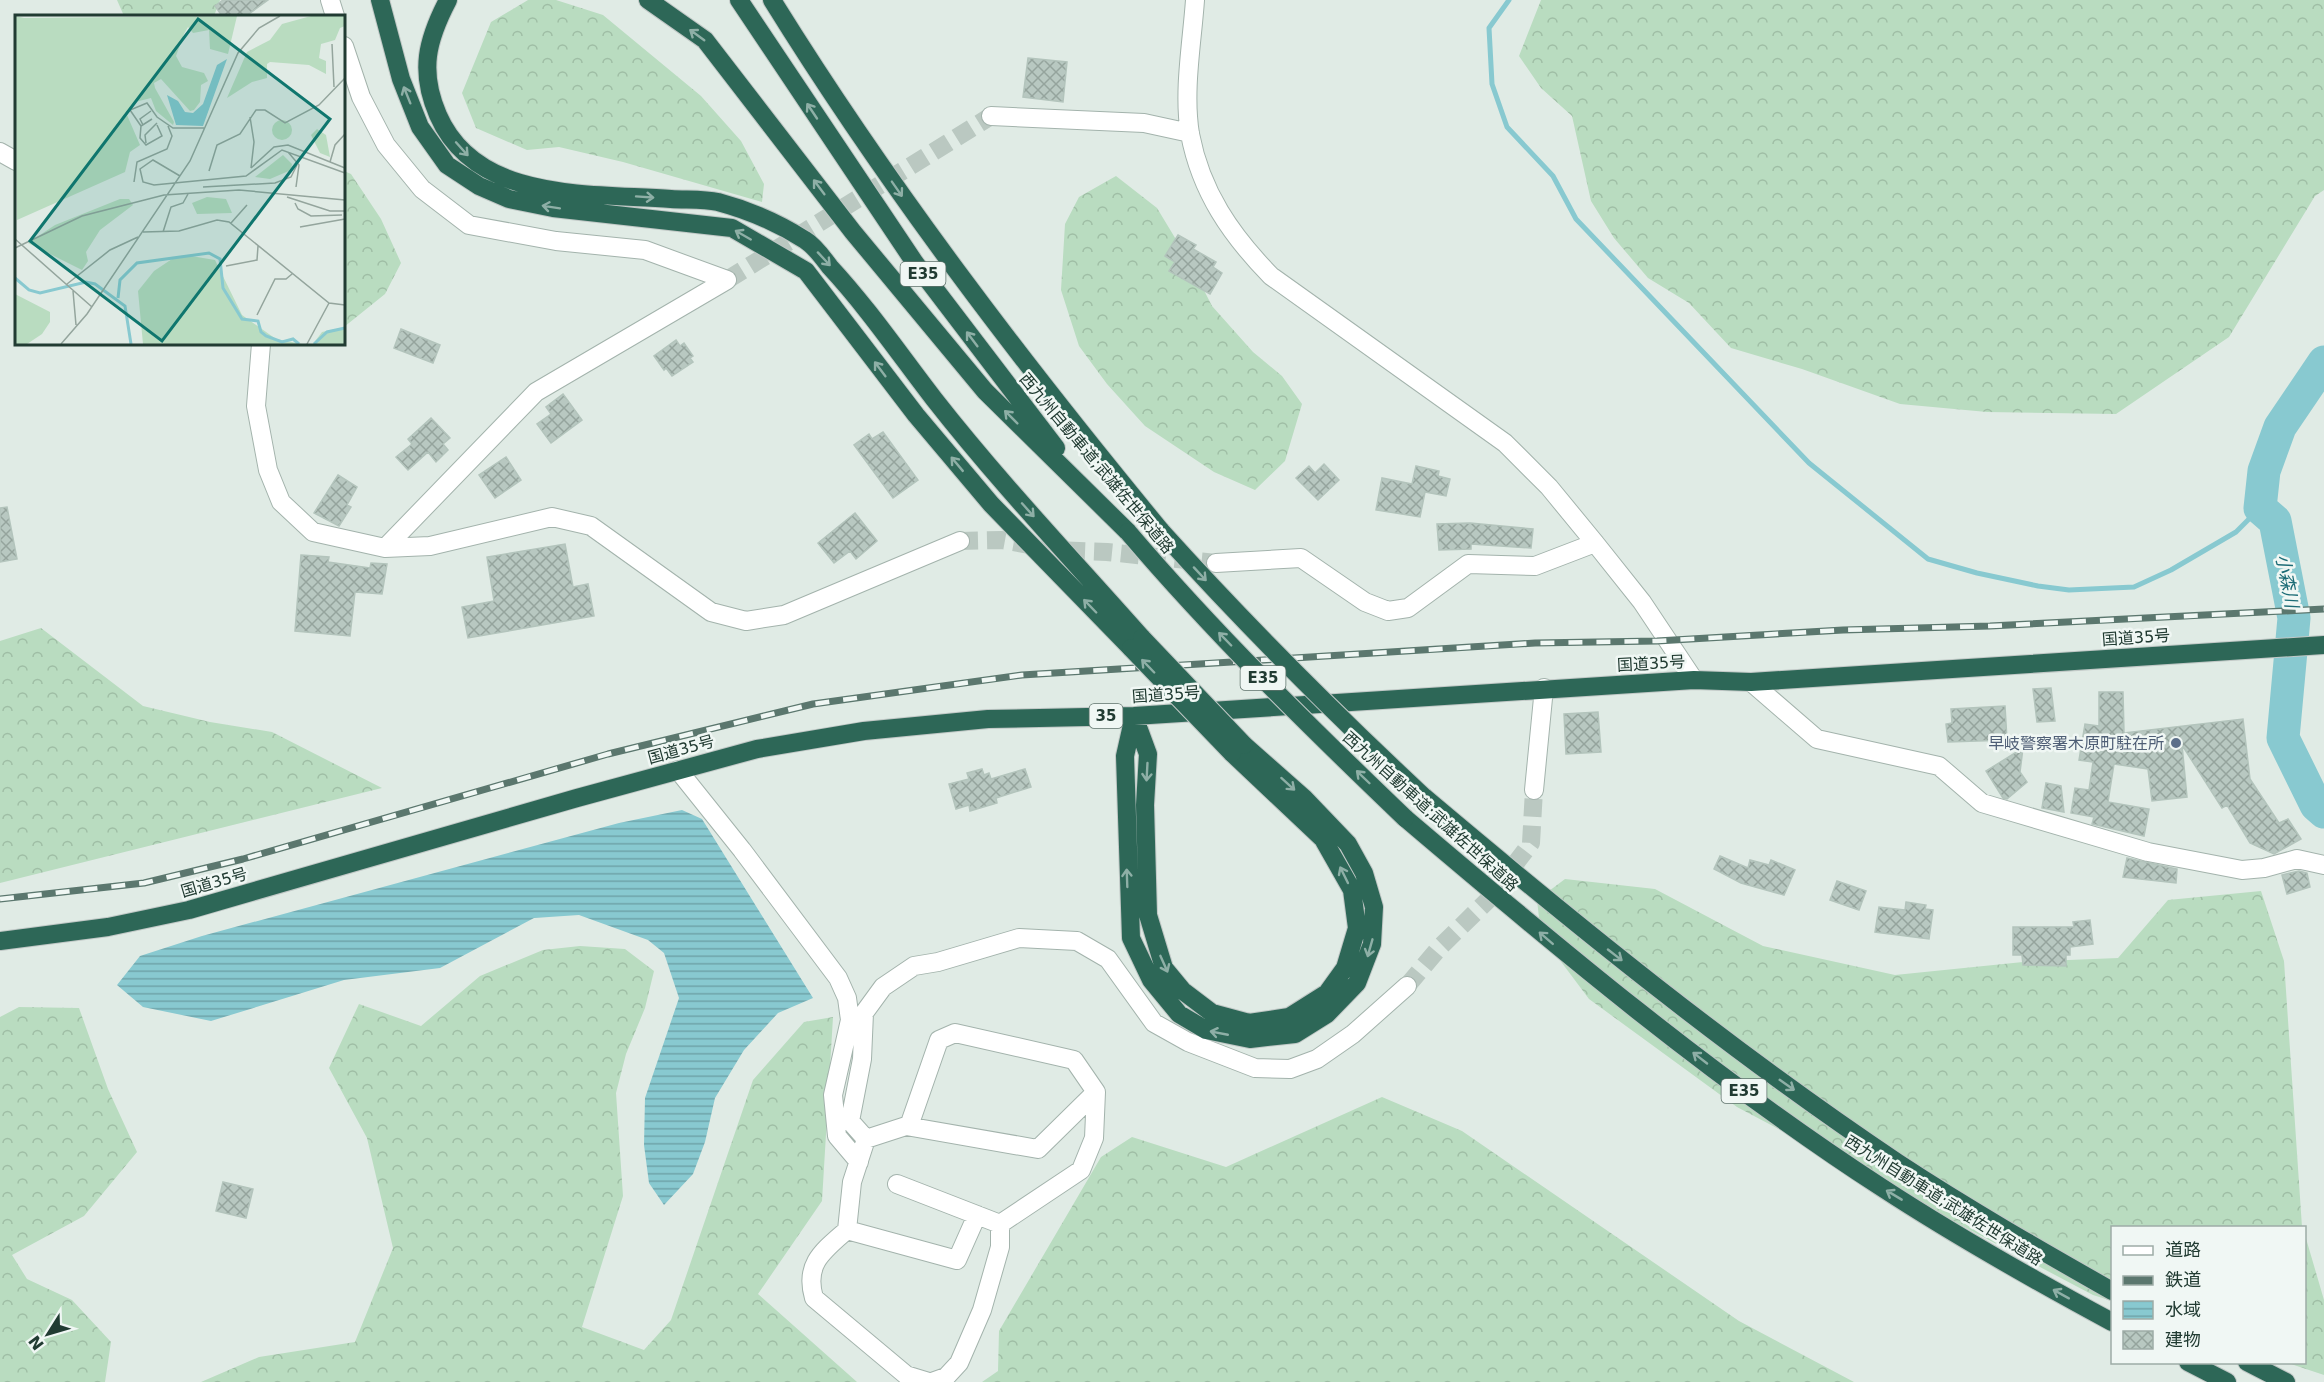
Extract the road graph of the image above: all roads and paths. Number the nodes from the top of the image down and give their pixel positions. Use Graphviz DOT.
graph roads {
  1 [pos="330,0"];
  2 [pos="380,0"];
  3 [pos="648,0"];
  4 [pos="739,0"];
  5 [pos="772,0"];
  6 [pos="787,0"];
  7 [pos="1195,0"];
  8 [pos="449,1"];
  9 [pos="335,15"];
  10 [pos="345,49"];
  11 [pos="991,116"];
  12 [pos="1190,134"];
  13 [pos="0,152"];
  14 [pos="15,160"];
  15 [pos="877,160"];
  16 [pos="261,345"];
  17 [pos="1128,532"];
  18 [pos="960,541"];
  19 [pos="1595,543"];
  20 [pos="385,548"];
  21 [pos="1216,563"];
  22 [pos="1136,643"];
  23 [pos="2316,645"];
  24 [pos="1694,680"];
  25 [pos="1751,682"];
  26 [pos="1544,688"];
  27 [pos="1134,716"];
  28 [pos="678,770"];
  29 [pos="1534,790"];
  30 [pos="2324,865"];
  31 [pos="0,941"];
  32 [pos="1407,986"];
  33 [pos="1096,1092"];
  34 [pos="909,1126"];
  35 [pos="866,1139"];
  36 [pos="859,1162"];
  37 [pos="897,1184"];
  38 [pos="977,1215"];
  39 [pos="1000,1224"];
  40 [pos="847,1230"];
  41 [pos="2111,1290"];
  42 [pos="2111,1321"];
  43 [pos="2192,1364"];
  44 [pos="2251,1364"];
  45 [pos="930,1382"];
  46 [pos="2227,1382"];
  47 [pos="2286,1382"];
  1 -- 9 [label="street"];
  22 -- 2 [label="highway, one-way"];
  17 -- 3 [label="highway, one-way"];
  17 -- 4 [label="highway, 西九州自動車道;武雄佐世保道路 / E35, one-way"];
  5 -- 15 [label="highway, 西九州自動車道;武雄佐世保道路 / E35"];
  6 -- 15 [label="highway"];
  7 -- 12 [label="street"];
  8 -- 22 [label="highway, one-way"];
  10 -- 20 [label="street"];
  11 -- 12 [label="street"];
  12 -- 19 [label="street"];
  13 -- 14 [label="street"];
  15 -- 41 [label="highway, 西九州自動車道;武雄佐世保道路 / E35, one-way, bridge"];
  16 -- 20 [label="street"];
  42 -- 17 [label="highway, 西九州自動車道;武雄佐世保道路 / E35, one-way, bridge"];
  18 -- 20 [label="street"];
  19 -- 21 [label="street"];
  19 -- 24 [label="street"];
  22 -- 27 [label="highway, bridge"];
  23 -- 25 [label="highway, 国道35号 / 35"];
  24 -- 25 [label="highway, 国道35号 / 35"];
  24 -- 26 [label="highway, 国道35号 / 35"];
  25 -- 30 [label="street"];
  26 -- 27 [label="highway, 国道35号 / 35"];
  26 -- 29 [label="street"];
  27 -- 28 [label="highway, 国道35号 / 35"];
  28 -- 31 [label="highway, 国道35号 / 35"];
  28 -- 36 [label="street"];
  32 -- 35 [label="street"];
  33 -- 34 [label="street"];
  33 -- 34 [label="street"];
  33 -- 39 [label="street"];
  34 -- 35 [label="street"];
  35 -- 36 [label="street"];
  36 -- 40 [label="street"];
  37 -- 38 [label="street"];
  38 -- 39 [label="street"];
  38 -- 40 [label="street"];
  39 -- 45 [label="street"];
  40 -- 45 [label="street"];
  43 -- 46 [label="highway"];
  44 -- 47 [label="highway"];
}
